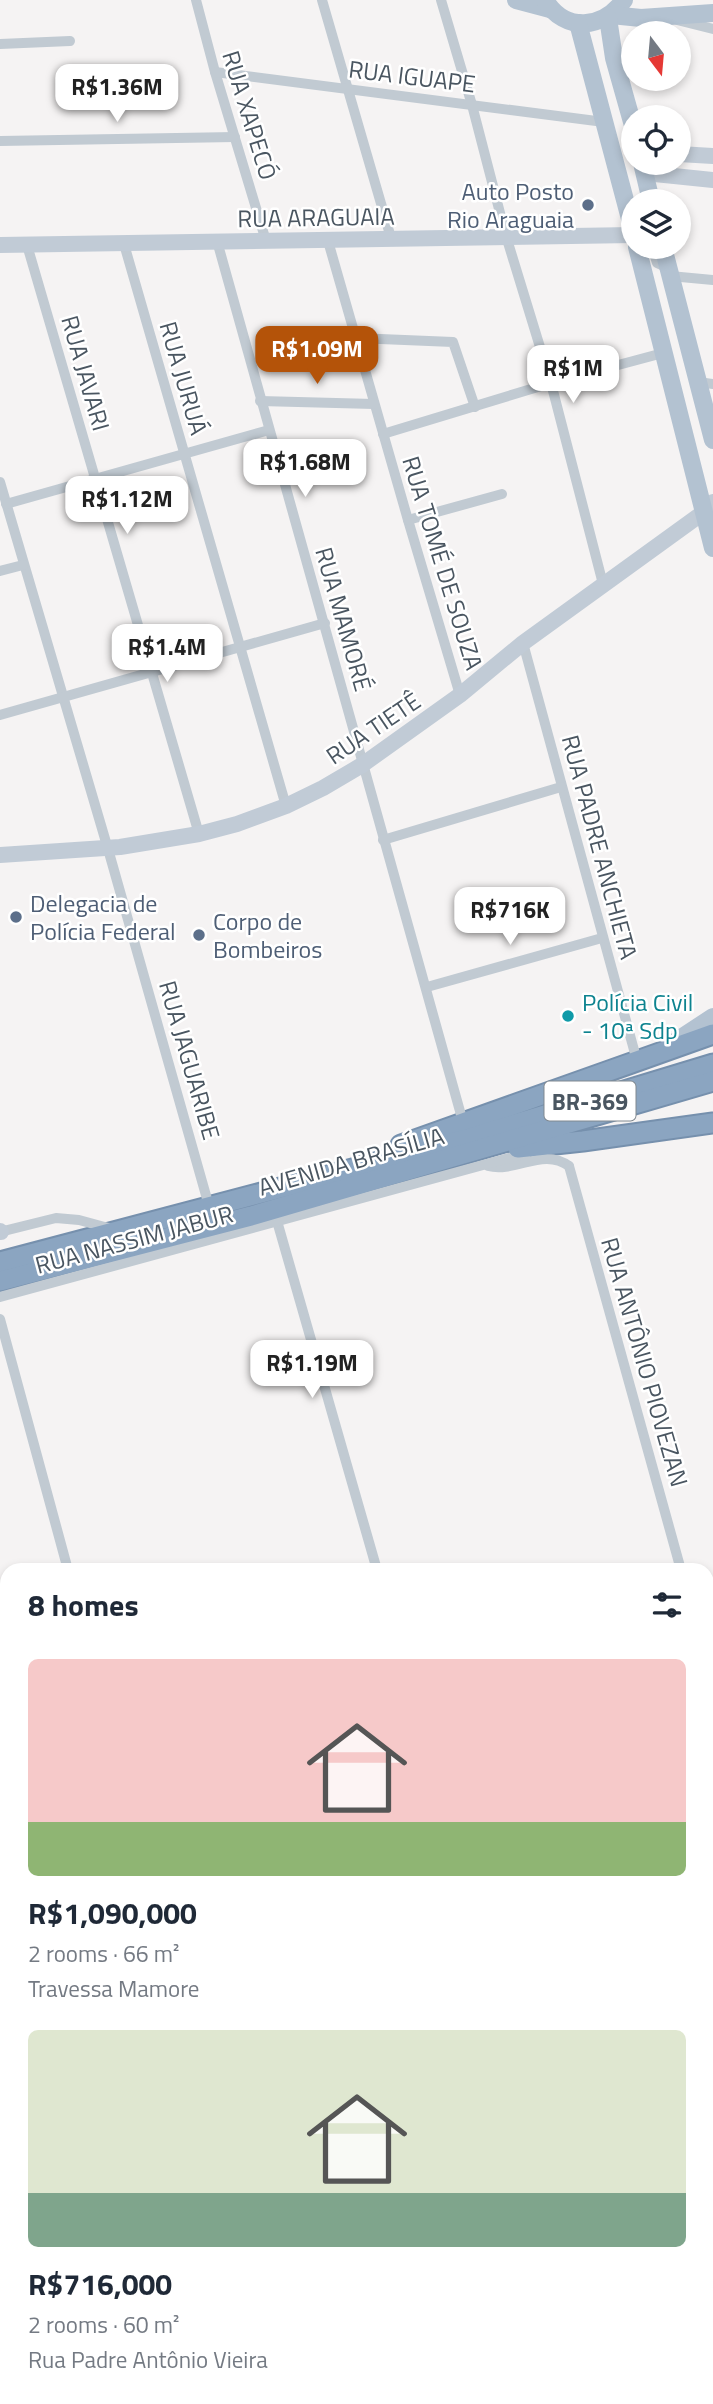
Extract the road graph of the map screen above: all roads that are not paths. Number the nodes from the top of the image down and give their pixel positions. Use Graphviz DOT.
graph roads {
  1 [pos="196,0"];
  2 [pos="322,0"];
  3 [pos="441,0"];
  4 [pos="516,0"];
  5 [pos="624,0"];
  6 [pos="548,4"];
  7 [pos="713,13"];
  8 [pos="609,17"];
  9 [pos="664,17"];
  10 [pos="579,23"];
  11 [pos="713,29"];
  12 [pos="70,41"];
  13 [pos="0,44"];
  14 [pos="215,72"];
  15 [pos="347,89"];
  16 [pos="472,105"];
  17 [pos="627,105"];
  18 [pos="604,122"];
  19 [pos="235,137"];
  20 [pos="0,141"];
  21 [pos="691,155"];
  22 [pos="713,156"];
  23 [pos="684,175"];
  24 [pos="713,180"];
  25 [pos="622,189"];
  26 [pos="621,234"];
  27 [pos="506,236"];
  28 [pos="391,238"];
  29 [pos="216,241"];
  30 [pos="266,241"];
  31 [pos="328,241"];
  32 [pos="124,244"];
  33 [pos="0,245"];
  34 [pos="27,245"];
  35 [pos="640,259"];
  36 [pos="656,259"];
  37 [pos="666,259"];
  38 [pos="669,272"];
  39 [pos="713,281"];
  40 [pos="356,338"];
  41 [pos="663,353"];
  42 [pos="551,383"];
  43 [pos="706,383"];
  44 [pos="260,401"];
  45 [pos="374,404"];
  46 [pos="475,407"];
  47 [pos="269,430"];
  48 [pos="383,435"];
  49 [pos="713,440"];
  50 [pos="184,454"];
  51 [pos="94,479"];
  52 [pos="0,482"];
  53 [pos="502,494"];
  54 [pos="6,504"];
  55 [pos="708,507"];
  56 [pos="408,520"];
  57 [pos="713,548"];
  58 [pos="23,565"];
  59 [pos="0,571"];
  60 [pos="603,584"];
  61 [pos="325,623"];
  62 [pos="523,643"];
  63 [pos="240,649"];
  64 [pos="151,672"];
  65 [pos="460,695"];
  66 [pos="63,699"];
  67 [pos="0,715"];
  68 [pos="362,765"];
  69 [pos="561,787"];
  70 [pos="286,806"];
  71 [pos="199,834"];
  72 [pos="383,840"];
  73 [pos="108,849"];
  74 [pos="0,855"];
  75 [pos="603,938"];
  76 [pos="427,987"];
  77 [pos="713,1017"];
  78 [pos="713,1034"];
  79 [pos="642,1060"];
  80 [pos="713,1064"];
  81 [pos="713,1081"];
  82 [pos="463,1122"];
  83 [pos="709,1123"];
  84 [pos="573,1152"];
  85 [pos="476,1159"];
  86 [pos="291,1185"];
  87 [pos="209,1206"];
  88 [pos="277,1221"];
  89 [pos="118,1231"];
  90 [pos="0,1232"];
  91 [pos="0,1262"];
  92 [pos="42,1269"];
  93 [pos="0,1281"];
  94 [pos="0,1296"];
  95 [pos="0,1319"];
  96 [pos="66,1563"];
  97 [pos="375,1563"];
  98 [pos="679,1563"];
  1 -- 14 [label="street, RUA XAPECÓ"];
  2 -- 15 [label="street"];
  3 -- 16 [label="street"];
  4 -- 6 [label="main road"];
  5 -- 8 [label="main road"];
  6 -- 10 [label="main road"];
  7 -- 9 [label="main road"];
  8 -- 9 [label="main road"];
  8 -- 10 [label="main road"];
  8 -- 17 [label="main road"];
  9 -- 11 [label="street"];
  10 -- 18 [label="main road"];
  12 -- 13 [label="street"];
  14 -- 15 [label="street, RUA IGUAPE"];
  14 -- 19 [label="street, RUA XAPECÓ"];
  15 -- 16 [label="street, RUA IGUAPE"];
  15 -- 28 [label="street"];
  16 -- 18 [label="street, RUA IGUAPE"];
  16 -- 27 [label="street"];
  18 -- 25 [label="main road"];
  19 -- 20 [label="street"];
  19 -- 30 [label="street, RUA XAPECÓ"];
  21 -- 22 [label="street"];
  23 -- 24 [label="street"];
  26 -- 27 [label="street, RUA ARAGUAIA"];
  27 -- 28 [label="street, RUA ARAGUAIA"];
  27 -- 42 [label="street"];
  28 -- 31 [label="street, RUA ARAGUAIA"];
  29 -- 30 [label="street, RUA ARAGUAIA"];
  29 -- 32 [label="street, RUA ARAGUAIA"];
  29 -- 44 [label="street, RUA MAMORÉ"];
  30 -- 31 [label="street, RUA ARAGUAIA"];
  31 -- 40 [label="street, RUA TOMÉ DE SOUZA"];
  32 -- 34 [label="street, RUA ARAGUAIA"];
  32 -- 50 [label="street, RUA JURUÁ"];
  33 -- 34 [label="street, RUA ARAGUAIA"];
  34 -- 51 [label="street, RUA JAVARI"];
  35 -- 41 [label="main road"];
  36 -- 38 [label="street"];
  37 -- 38 [label="main road"];
  38 -- 39 [label="street"];
  38 -- 43 [label="main road"];
  40 -- 45 [label="street, RUA TOMÉ DE SOUZA"];
  40 -- 46 [label="street"];
  41 -- 42 [label="street"];
  41 -- 55 [label="main road"];
  42 -- 46 [label="street"];
  42 -- 60 [label="street"];
  43 -- 49 [label="main road"];
  44 -- 45 [label="street"];
  44 -- 47 [label="street, RUA MAMORÉ"];
  45 -- 48 [label="street, RUA TOMÉ DE SOUZA"];
  46 -- 48 [label="street"];
  47 -- 50 [label="street"];
  47 -- 61 [label="street, RUA MAMORÉ"];
  48 -- 56 [label="street, RUA TOMÉ DE SOUZA"];
  50 -- 51 [label="street"];
  50 -- 63 [label="street, RUA JURUÁ"];
  51 -- 54 [label="street"];
  51 -- 64 [label="street, RUA JAVARI"];
  52 -- 54 [label="street, RUA JAGUARIBE"];
  53 -- 56 [label="street"];
  54 -- 58 [label="street, RUA JAGUARIBE"];
  55 -- 57 [label="main road"];
  55 -- 60 [label="street, RUA TIETÊ"];
  56 -- 65 [label="street, RUA TOMÉ DE SOUZA"];
  58 -- 59 [label="street"];
  58 -- 66 [label="street, RUA JAGUARIBE"];
  60 -- 62 [label="street, RUA TIETÊ"];
  61 -- 63 [label="street"];
  61 -- 68 [label="street, RUA MAMORÉ"];
  62 -- 65 [label="street, RUA TIETÊ"];
  62 -- 69 [label="street, RUA PADRE ANCHIETA"];
  63 -- 64 [label="street"];
  63 -- 70 [label="street, RUA JURUÁ"];
  64 -- 66 [label="street"];
  64 -- 71 [label="street, RUA JAVARI"];
  65 -- 68 [label="street, RUA TIETÊ"];
  66 -- 67 [label="street"];
  66 -- 73 [label="street, RUA JAGUARIBE"];
  68 -- 70 [label="street, RUA TIETÊ"];
  68 -- 72 [label="street, RUA MAMORÉ"];
  69 -- 72 [label="street"];
  69 -- 75 [label="street, RUA PADRE ANCHIETA"];
  70 -- 71 [label="street, RUA TIETÊ"];
  71 -- 73 [label="street, RUA TIETÊ"];
  72 -- 76 [label="street, RUA MAMORÉ"];
  73 -- 74 [label="street, RUA TIETÊ"];
  73 -- 87 [label="street, RUA JAGUARIBE"];
  75 -- 76 [label="street"];
  75 -- 79 [label="street, RUA PADRE ANCHIETA"];
  76 -- 82 [label="street, RUA MAMORÉ"];
  77 -- 79 [label="main road"];
  78 -- 79 [label="highway"];
  79 -- 82 [label="highway"];
  80 -- 86 [label="highway, AVENIDA BRASÍLIA / BR-369"];
  81 -- 85 [label="highway, AVENIDA BRASÍLIA / BR-369"];
  82 -- 86 [label="highway"];
  83 -- 84 [label="highway"];
  84 -- 85 [label="highway"];
  84 -- 98 [label="street, RUA ANTÔNIO PIOVEZAN"];
  85 -- 88 [label="street, RUA NASSIM JABUR"];
  85 -- 92 [label="highway, AVENIDA BRASÍLIA / BR-369"];
  86 -- 87 [label="highway, AVENIDA BRASÍLIA / BR-369"];
  87 -- 89 [label="highway, AVENIDA BRASÍLIA / BR-369"];
  88 -- 94 [label="street, RUA NASSIM JABUR"];
  88 -- 97 [label="street"];
  89 -- 90 [label="street"];
  89 -- 91 [label="highway, AVENIDA BRASÍLIA / BR-369"];
  92 -- 93 [label="highway, AVENIDA BRASÍLIA / BR-369"];
  92 -- 94 [label="highway"];
  95 -- 96 [label="street"];
}
